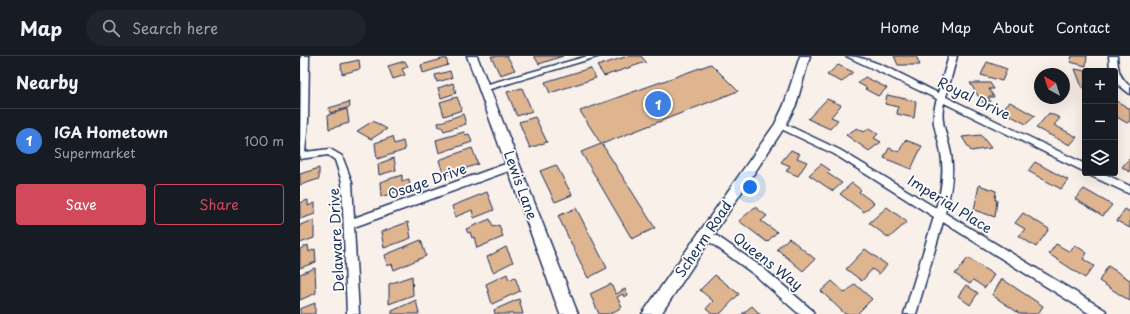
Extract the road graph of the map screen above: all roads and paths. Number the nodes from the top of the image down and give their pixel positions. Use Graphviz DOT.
graph roads {
  1 [pos="305,56"];
  2 [pos="472,56"];
  3 [pos="596,56"];
  4 [pos="805,56"];
  5 [pos="850,56"];
  6 [pos="953,56"];
  7 [pos="1113,56"];
  8 [pos="1114,68"];
  9 [pos="302,79"];
  10 [pos="1118,80"];
  11 [pos="484,88"];
  12 [pos="1130,91"];
  13 [pos="942,98"];
  14 [pos="780,126"];
  15 [pos="300,156"];
  16 [pos="514,165"];
  17 [pos="1082,167"];
  18 [pos="1100,176"];
  19 [pos="1130,190"];
  20 [pos="940,215"];
  21 [pos="349,224"];
  22 [pos="707,234"];
  23 [pos="353,314"];
  24 [pos="569,314"];
  25 [pos="651,314"];
  26 [pos="808,314"];
  27 [pos="910,314"];
  28 [pos="1102,314"];
  1 -- 9 [label="street"];
  2 -- 11 [label="street, Lewis Lane"];
  3 -- 11 [label="street"];
  4 -- 14 [label="street, Scherm Road"];
  5 -- 13 [label="street, Royal Drive"];
  6 -- 13 [label="street"];
  7 -- 8 [label="street"];
  9 -- 15 [label="street"];
  10 -- 12 [label="street"];
  11 -- 16 [label="street, Lewis Lane"];
  13 -- 17 [label="street, Royal Drive"];
  13 -- 20 [label="street"];
  14 -- 20 [label="street, Imperial Place"];
  14 -- 22 [label="street, Scherm Road"];
  15 -- 21 [label="street, Delaware Drive"];
  16 -- 21 [label="street, Osage Drive"];
  16 -- 24 [label="street, Lewis Lane"];
  18 -- 19 [label="street"];
  20 -- 27 [label="street"];
  20 -- 28 [label="street, Imperial Place"];
  21 -- 23 [label="street, Delaware Drive"];
  22 -- 25 [label="street, Scherm Road"];
  22 -- 26 [label="street, Queens Way"];
}
